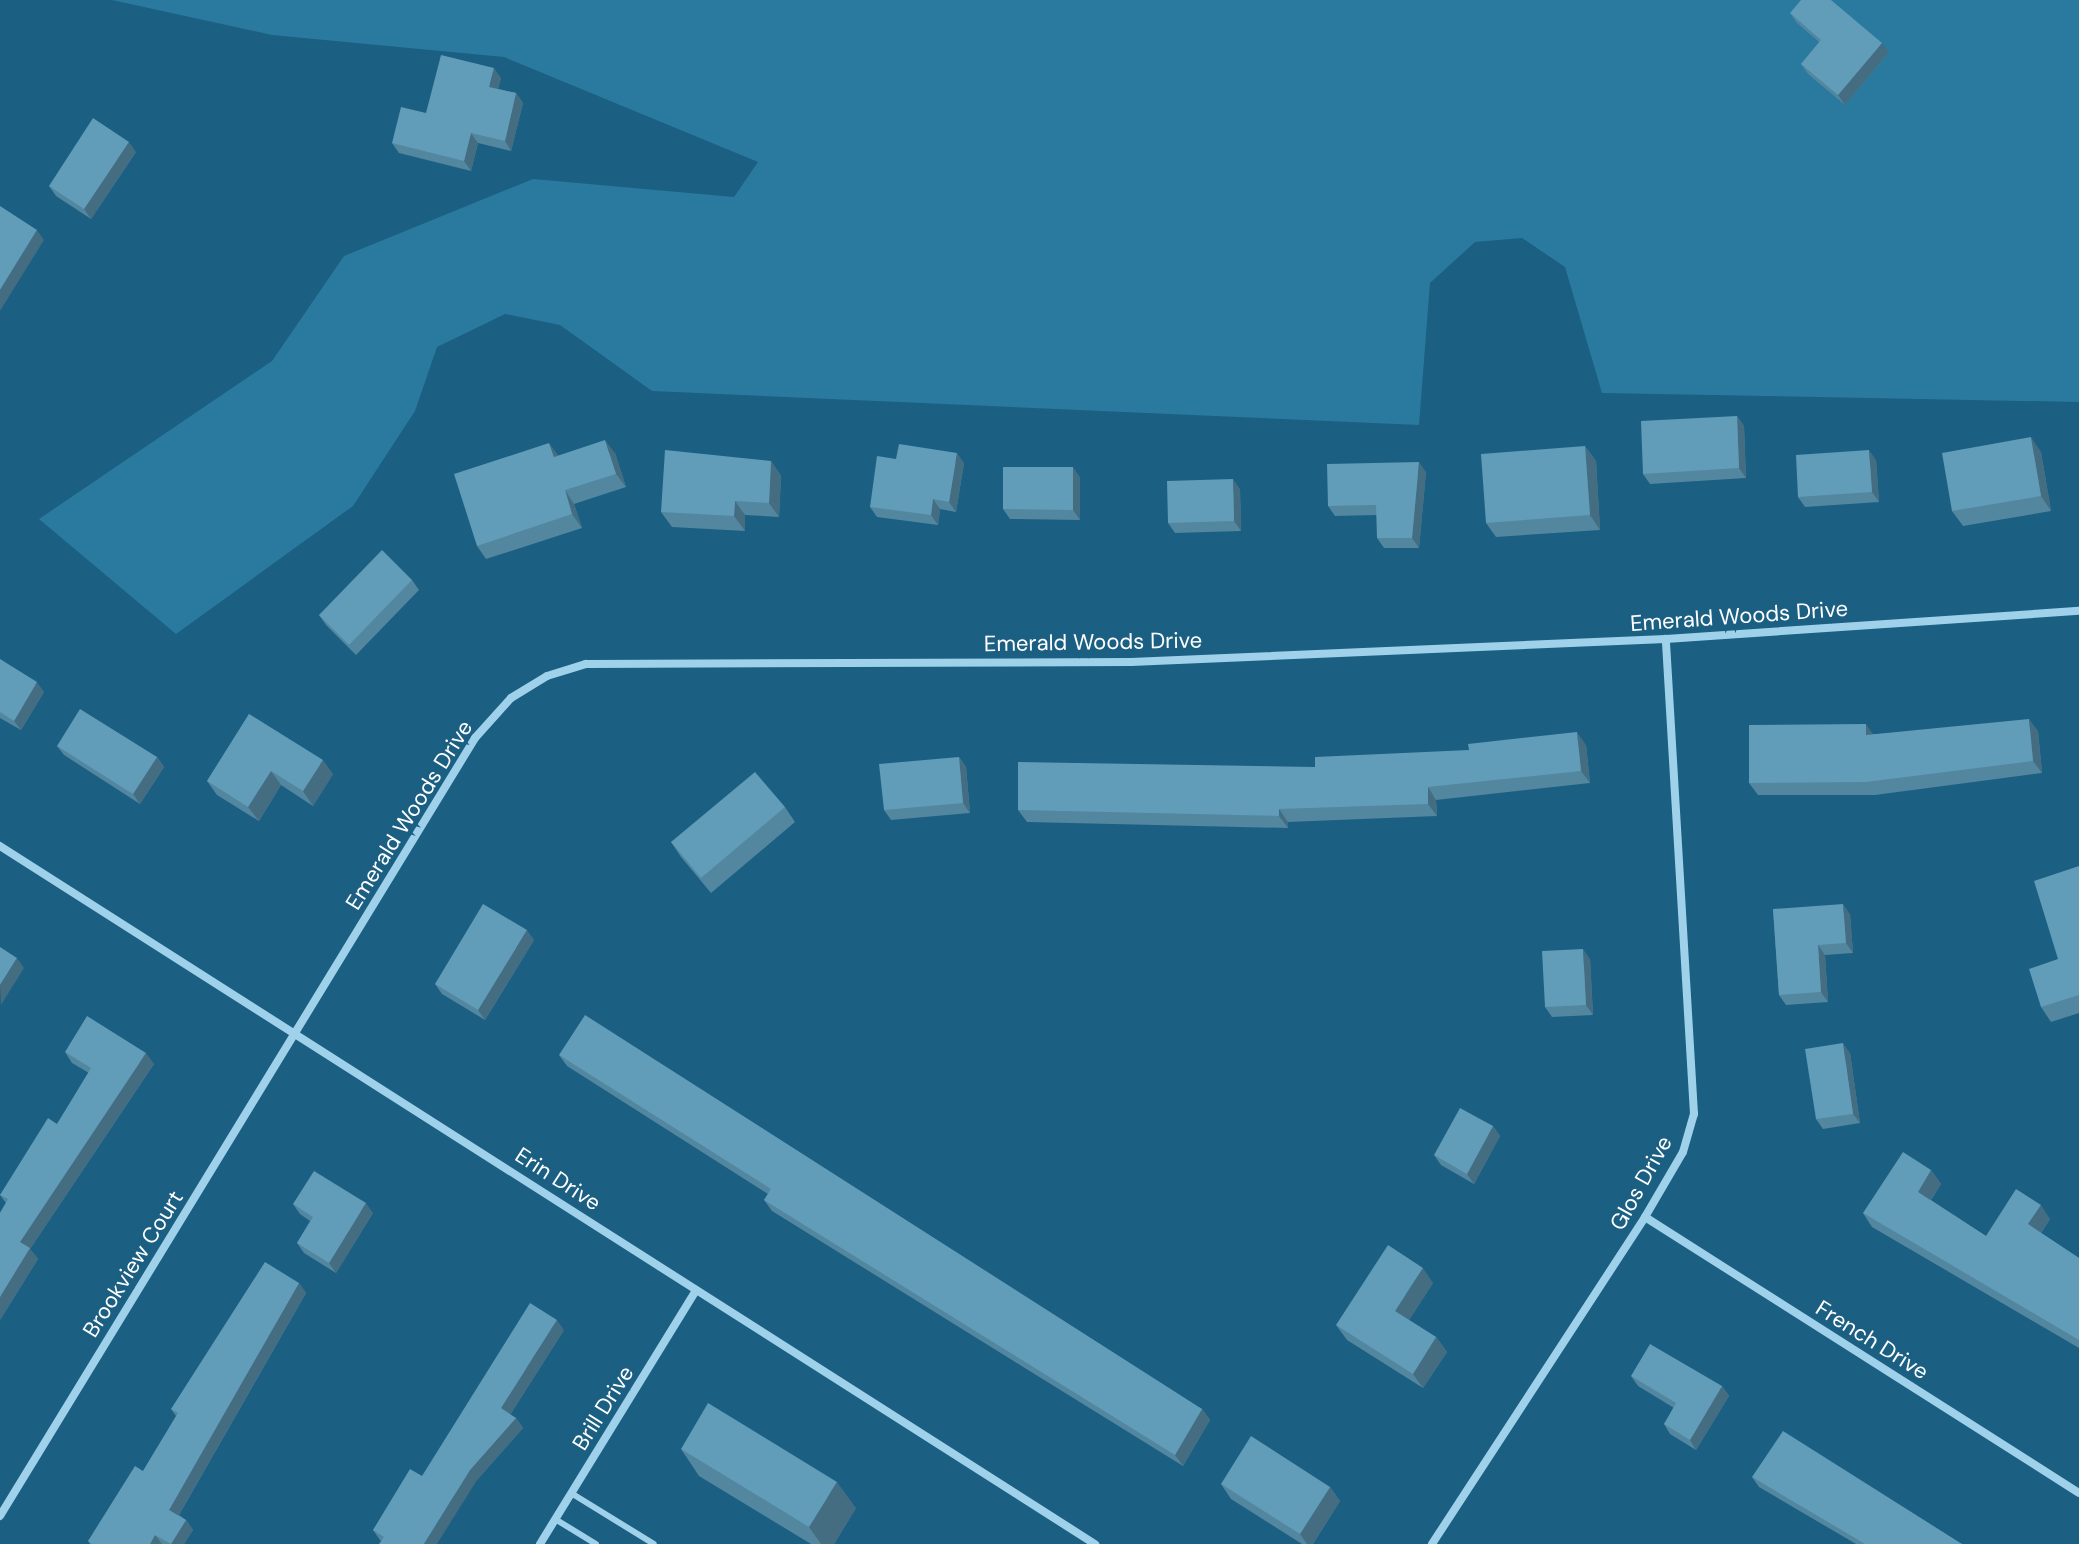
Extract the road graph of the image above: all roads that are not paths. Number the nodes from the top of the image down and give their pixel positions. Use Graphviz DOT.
graph roads {
  1 [pos="2079,611"];
  2 [pos="1666,639"];
  3 [pos="0,846"];
  4 [pos="296,1031"];
  5 [pos="1645,1217"];
  6 [pos="696,1290"];
  7 [pos="571,1493"];
  8 [pos="2079,1493"];
  9 [pos="0,1516"];
  10 [pos="555,1519"];
  11 [pos="540,1544"];
  12 [pos="596,1544"];
  13 [pos="654,1544"];
  14 [pos="1095,1544"];
  15 [pos="1432,1544"];
  1 -- 2 [label="street, Emerald Woods Drive"];
  2 -- 4 [label="street, Emerald Woods Drive"];
  2 -- 5 [label="street, Glos Drive"];
  3 -- 4 [label="street, Erin Drive"];
  4 -- 6 [label="street, Erin Drive"];
  4 -- 9 [label="street, Brookview Court"];
  5 -- 8 [label="street, French Drive"];
  5 -- 15 [label="street, Glos Drive"];
  6 -- 7 [label="street, Brill Drive"];
  6 -- 14 [label="street, Erin Drive"];
  7 -- 10 [label="street, Brill Drive"];
  7 -- 13 [label="lane"];
  10 -- 11 [label="street, Brill Drive"];
  10 -- 12 [label="lane"];
}
